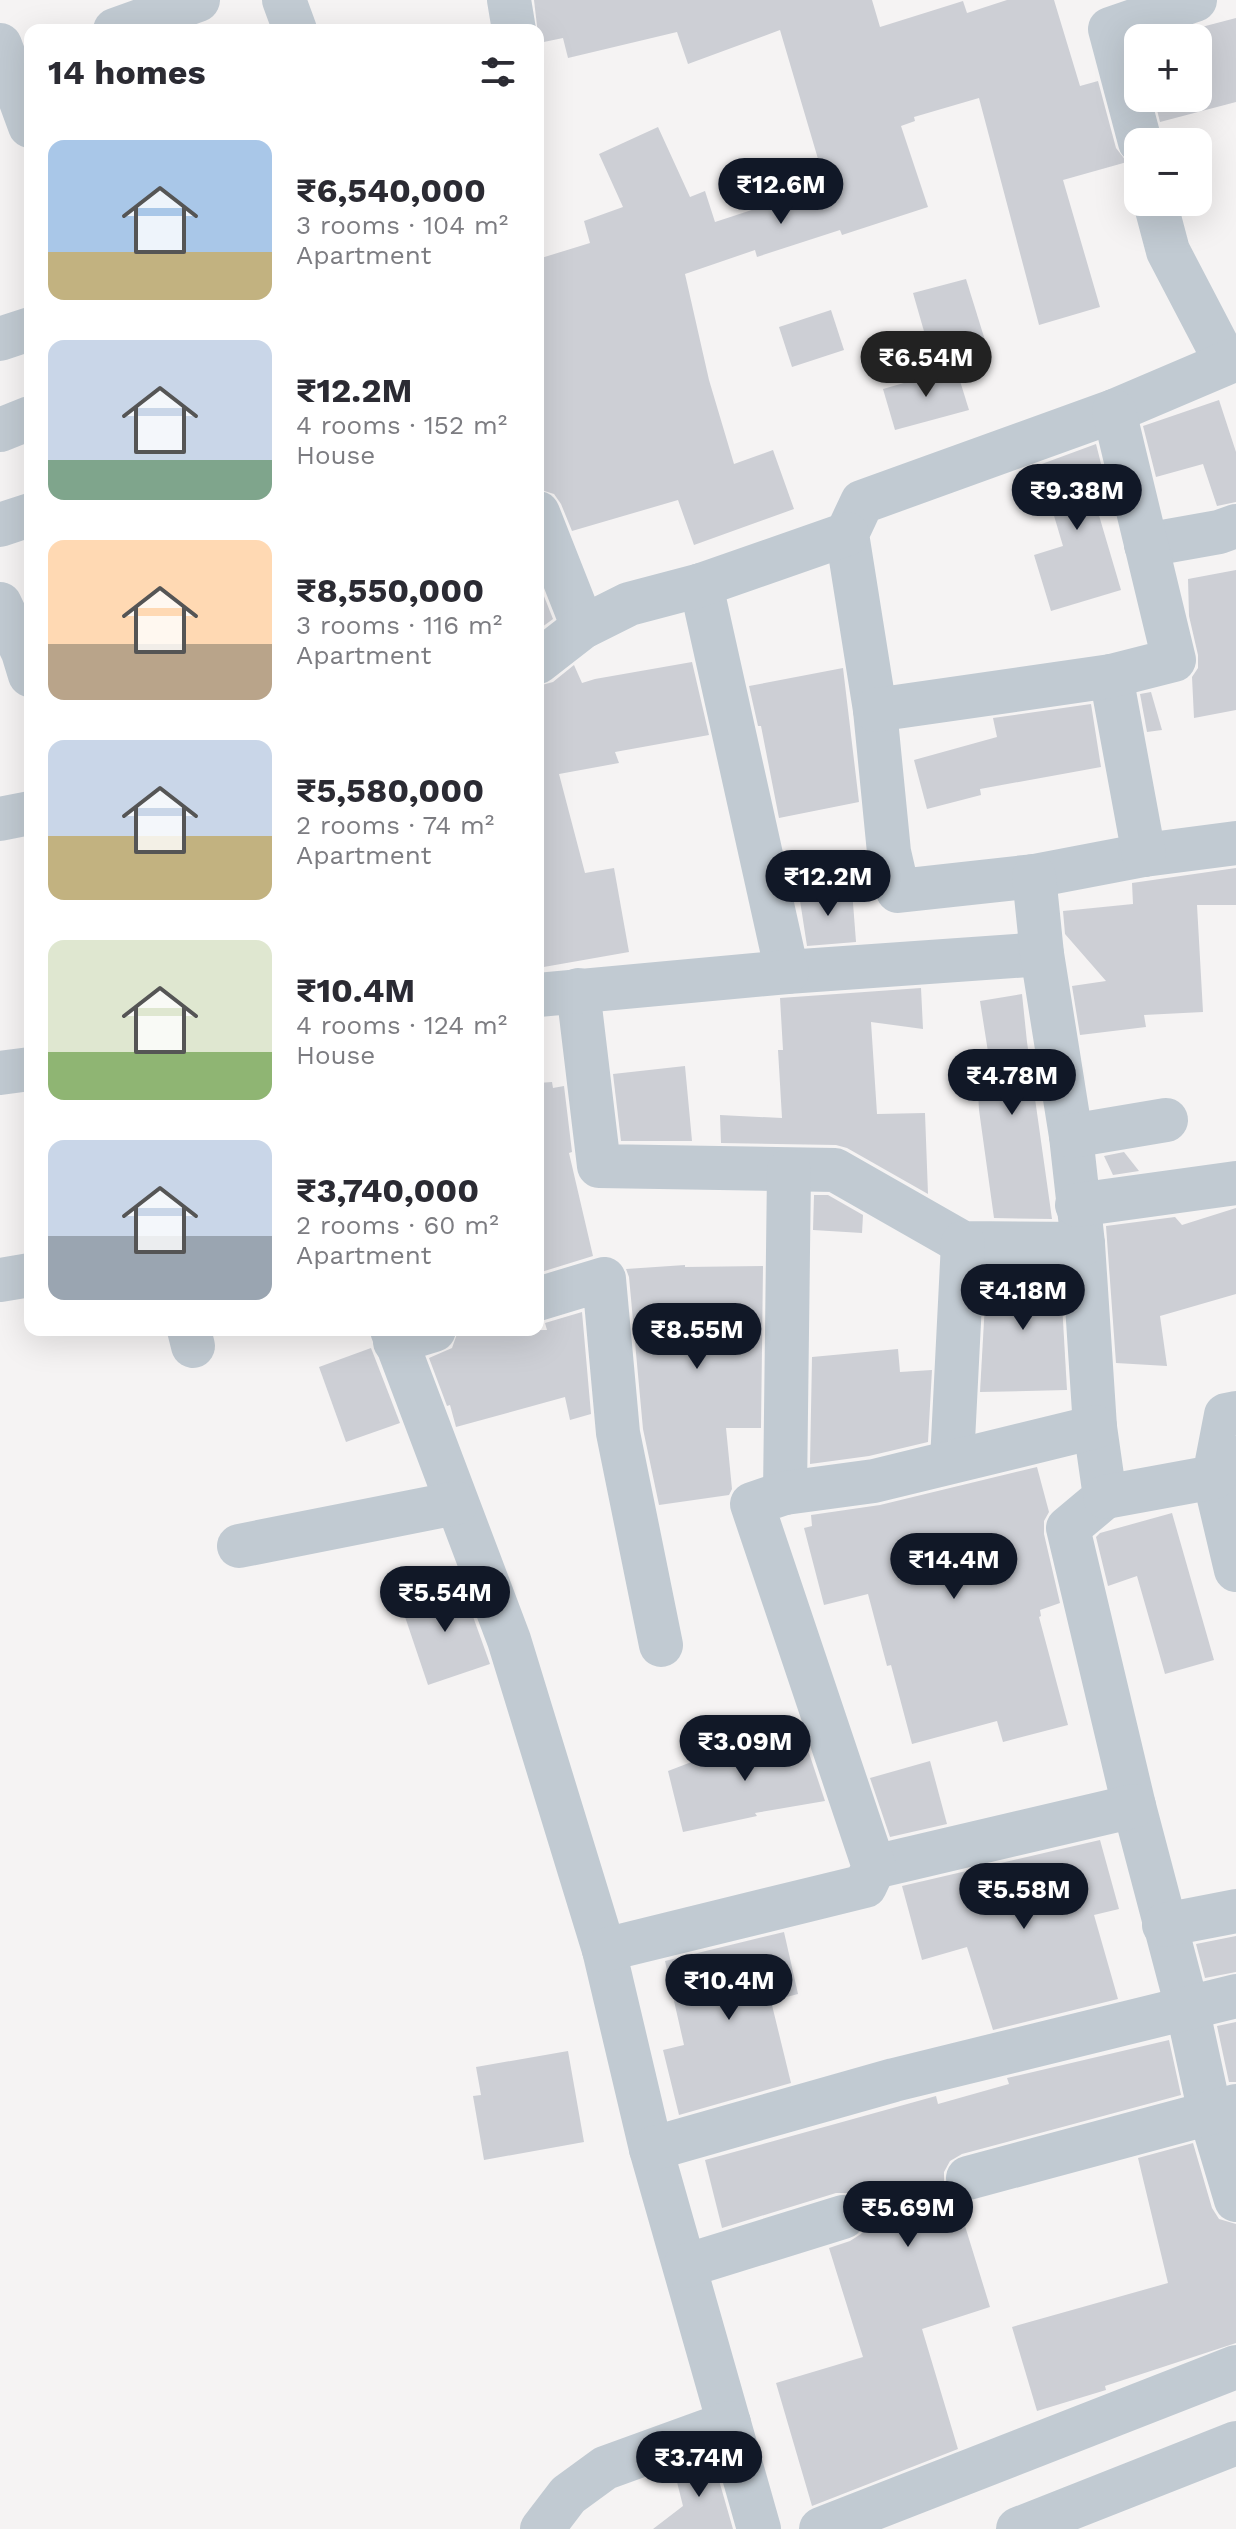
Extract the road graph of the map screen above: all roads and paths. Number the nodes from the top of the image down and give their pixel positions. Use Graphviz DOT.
graph roads {
  1 [pos="198,0"];
  2 [pos="284,0"];
  3 [pos="509,0"];
  4 [pos="1195,0"];
  5 [pos="132,24"];
  6 [pos="293,24"];
  7 [pos="513,24"];
  8 [pos="10,60"];
  9 [pos="24,106"];
  10 [pos="1136,128"];
  11 [pos="1159,216"];
  12 [pos="24,331"];
  13 [pos="0,339"];
  14 [pos="1231,360"];
  15 [pos="1114,411"];
  16 [pos="24,420"];
  17 [pos="0,430"];
  18 [pos="24,517"];
  19 [pos="0,525"];
  20 [pos="1236,526"];
  21 [pos="544,528"];
  22 [pos="847,534"];
  23 [pos="1146,545"];
  24 [pos="701,585"];
  25 [pos="0,604"];
  26 [pos="583,627"];
  27 [pos="24,651"];
  28 [pos="544,657"];
  29 [pos="1111,676"];
  30 [pos="875,710"];
  31 [pos="24,814"];
  32 [pos="0,819"];
  33 [pos="1236,843"];
  34 [pos="1144,855"];
  35 [pos="1034,876"];
  36 [pos="1042,954"];
  37 [pos="787,972"];
  38 [pos="558,993"];
  39 [pos="0,1061"];
  40 [pos="24,1070"];
  41 [pos="0,1073"];
  42 [pos="1166,1120"];
  43 [pos="1071,1136"];
  44 [pos="789,1171"];
  45 [pos="1236,1183"];
  46 [pos="1080,1224"];
  47 [pos="963,1243"];
  48 [pos="24,1276"];
  49 [pos="0,1280"];
  50 [pos="544,1297"];
  51 [pos="408,1336"];
  52 [pos="1236,1413"];
  53 [pos="1095,1427"];
  54 [pos="952,1461"];
  55 [pos="1214,1477"];
  56 [pos="785,1493"];
  57 [pos="1105,1497"];
  58 [pos="456,1503"];
  59 [pos="239,1546"];
  60 [pos="1236,1570"];
  61 [pos="661,1645"];
  62 [pos="1134,1806"];
  63 [pos="874,1867"];
  64 [pos="1236,1911"];
  65 [pos="1164,1925"];
  66 [pos="604,1950"];
  67 [pos="1236,1996"];
  68 [pos="1187,2007"];
  69 [pos="1223,2109"];
  70 [pos="651,2149"];
  71 [pos="968,2178"];
  72 [pos="1236,2200"];
  73 [pos="843,2217"];
  74 [pos="685,2266"];
  75 [pos="1236,2367"];
  76 [pos="729,2423"];
  77 [pos="1236,2443"];
  78 [pos="542,2529"];
  79 [pos="759,2529"];
  80 [pos="821,2529"];
  81 [pos="1018,2529"];
  1 -- 5 [label="street"];
  2 -- 6 [label="street"];
  3 -- 7 [label="street"];
  4 -- 10 [label="street"];
  8 -- 9 [label="street"];
  11 -- 14 [label="street"];
  12 -- 13 [label="street"];
  14 -- 15 [label="street"];
  15 -- 22 [label="street"];
  15 -- 23 [label="street"];
  16 -- 17 [label="street"];
  18 -- 19 [label="street"];
  20 -- 23 [label="street"];
  21 -- 26 [label="street"];
  22 -- 24 [label="street"];
  22 -- 30 [label="street"];
  23 -- 29 [label="street"];
  24 -- 26 [label="street"];
  24 -- 37 [label="street"];
  25 -- 27 [label="street"];
  26 -- 28 [label="street"];
  29 -- 30 [label="street"];
  29 -- 34 [label="street"];
  30 -- 35 [label="street"];
  31 -- 32 [label="street"];
  33 -- 34 [label="street"];
  34 -- 35 [label="street"];
  35 -- 36 [label="street"];
  36 -- 37 [label="street"];
  36 -- 43 [label="street"];
  37 -- 38 [label="street"];
  38 -- 44 [label="street"];
  39 -- 41 [label="street"];
  40 -- 41 [label="street"];
  42 -- 43 [label="street"];
  43 -- 46 [label="street"];
  44 -- 47 [label="street"];
  44 -- 56 [label="street"];
  45 -- 46 [label="street"];
  46 -- 47 [label="street"];
  46 -- 53 [label="street"];
  47 -- 54 [label="street"];
  48 -- 49 [label="street"];
  50 -- 61 [label="street"];
  51 -- 58 [label="street"];
  52 -- 55 [label="street"];
  53 -- 54 [label="street"];
  53 -- 57 [label="street"];
  54 -- 56 [label="street"];
  55 -- 57 [label="street"];
  55 -- 60 [label="street"];
  56 -- 63 [label="street"];
  57 -- 62 [label="street"];
  58 -- 59 [label="street"];
  58 -- 66 [label="street"];
  62 -- 63 [label="street"];
  62 -- 65 [label="street"];
  63 -- 66 [label="street"];
  64 -- 65 [label="street"];
  65 -- 68 [label="street"];
  66 -- 70 [label="street"];
  67 -- 68 [label="street"];
  68 -- 69 [label="street"];
  68 -- 70 [label="street"];
  69 -- 71 [label="street"];
  69 -- 72 [label="street"];
  70 -- 74 [label="street"];
  73 -- 74 [label="street"];
  74 -- 76 [label="street"];
  75 -- 80 [label="street"];
  76 -- 78 [label="street"];
  76 -- 79 [label="street"];
  77 -- 81 [label="street"];
}
